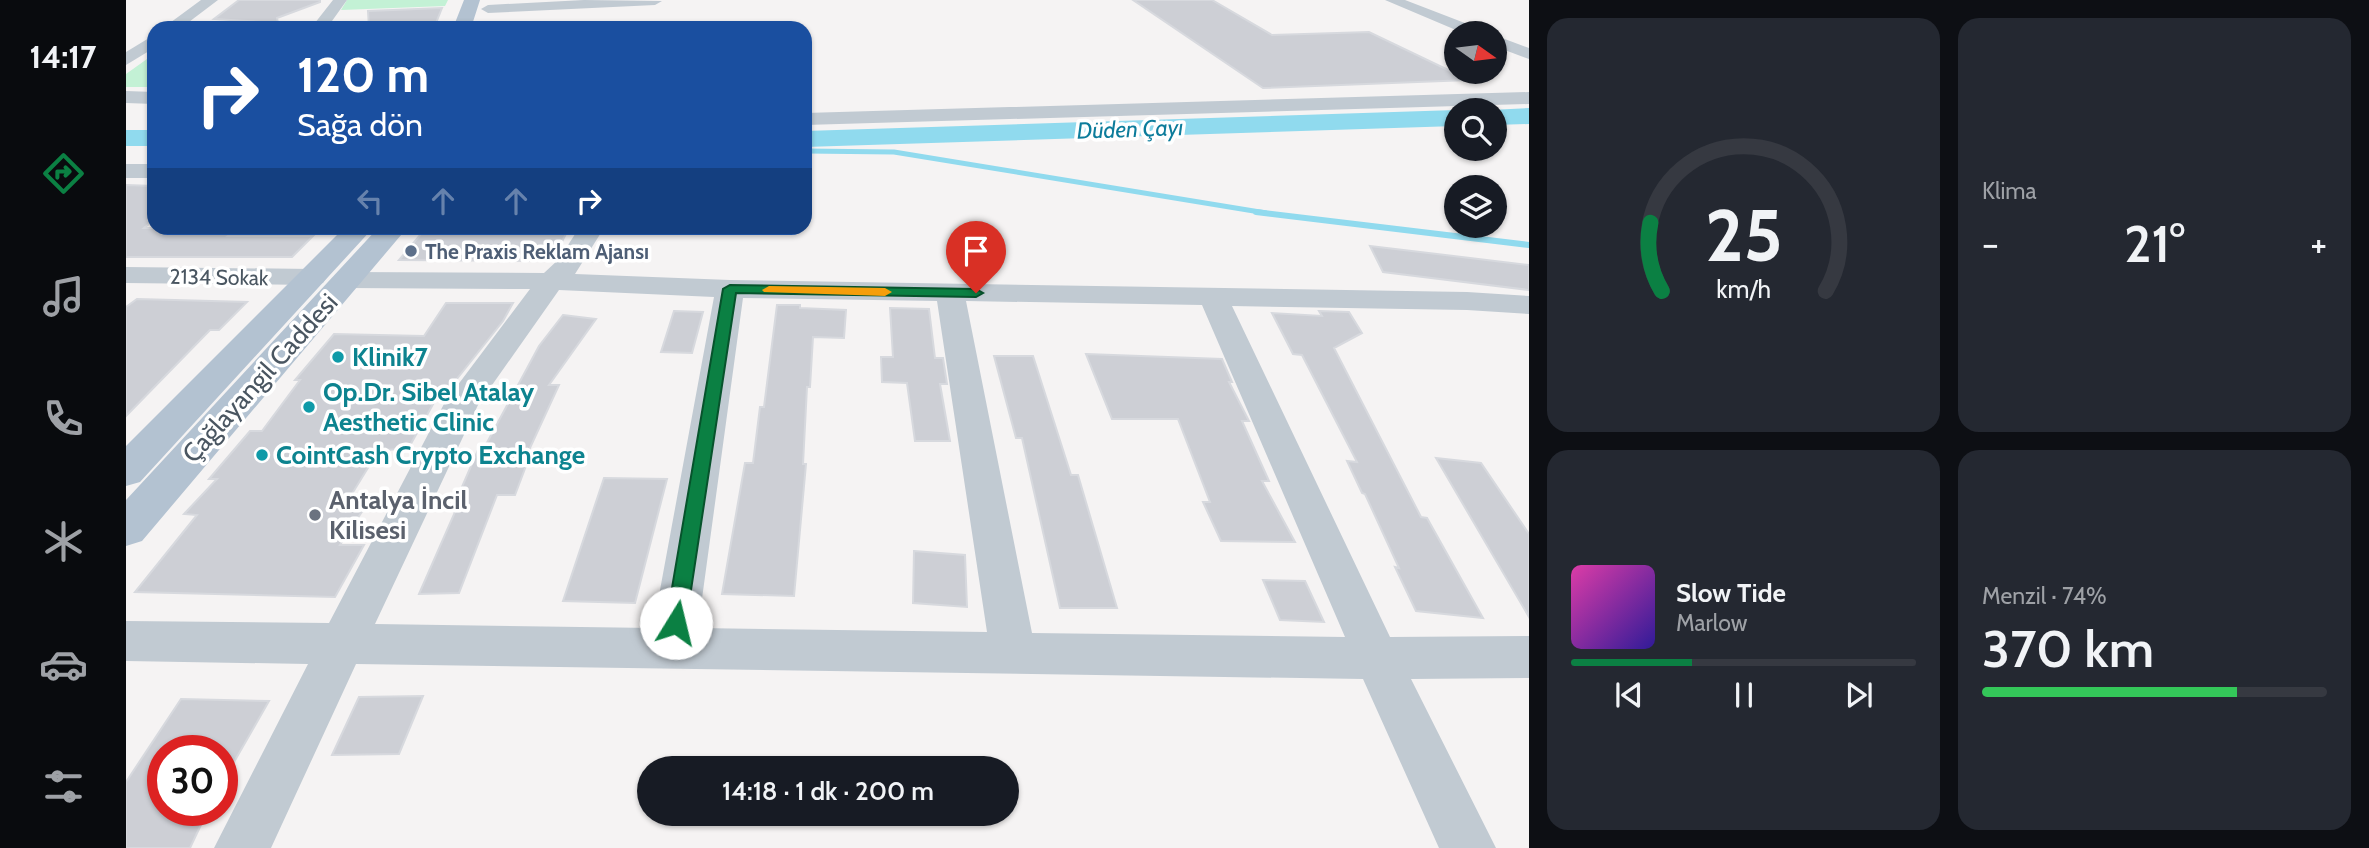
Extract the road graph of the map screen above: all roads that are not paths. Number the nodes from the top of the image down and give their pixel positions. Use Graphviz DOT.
graph roads {
  1 [pos="211,0"];
  2 [pos="340,0"];
  3 [pos="472,0"];
  4 [pos="1392,0"];
  5 [pos="489,4"];
  6 [pos="655,6"];
  7 [pos="181,21"];
  8 [pos="324,21"];
  9 [pos="464,21"];
  10 [pos="484,21"];
  11 [pos="1446,21"];
  12 [pos="147,30"];
  13 [pos="135,31"];
  14 [pos="147,45"];
  15 [pos="1507,45"];
  16 [pos="1529,54"];
  17 [pos="126,60"];
  18 [pos="126,97"];
  19 [pos="147,98"];
  20 [pos="1529,98"];
  21 [pos="812,119"];
  22 [pos="126,171"];
  23 [pos="147,171"];
  24 [pos="355,235"];
  25 [pos="384,235"];
  26 [pos="587,235"];
  27 [pos="126,275"];
  28 [pos="330,279"];
  29 [pos="551,281"];
  30 [pos="730,289"];
  31 [pos="950,293"];
  32 [pos="1213,297"];
  33 [pos="1529,305"];
  34 [pos="126,471"];
  35 [pos="126,529"];
  36 [pos="126,641"];
  37 [pos="344,644"];
  38 [pos="672,649"];
  39 [pos="1013,653"];
  40 [pos="1529,657"];
  41 [pos="1377,658"];
  42 [pos="242,848"];
  43 [pos="1468,848"];
  1 -- 7 [label="street"];
  2 -- 8 [label="street"];
  3 -- 9 [label="main road"];
  4 -- 11 [label="street"];
  5 -- 6 [label="street"];
  5 -- 10 [label="main road"];
  12 -- 13 [label="street"];
  14 -- 17 [label="street"];
  15 -- 16 [label="street"];
  18 -- 19 [label="street"];
  20 -- 21 [label="street"];
  22 -- 23 [label="street"];
  24 -- 28 [label="main road, Çağlayangil Caddesi"];
  25 -- 28 [label="main road, Çağlayangil Caddesi"];
  26 -- 29 [label="street"];
  27 -- 28 [label="street, 2134 Sokak"];
  28 -- 29 [label="street, 2134 Sokak"];
  28 -- 34 [label="main road, Çağlayangil Caddesi"];
  28 -- 35 [label="main road, Çağlayangil Caddesi"];
  29 -- 30 [label="street, 2134 Sokak"];
  29 -- 37 [label="street"];
  30 -- 31 [label="street, 2134 Sokak"];
  30 -- 38 [label="street"];
  31 -- 32 [label="street, 2134 Sokak"];
  31 -- 39 [label="street"];
  32 -- 33 [label="street, 2134 Sokak"];
  32 -- 41 [label="street"];
  36 -- 37 [label="street"];
  37 -- 38 [label="street"];
  37 -- 42 [label="street"];
  38 -- 39 [label="street"];
  39 -- 41 [label="street"];
  40 -- 41 [label="street"];
  41 -- 43 [label="street"];
}
